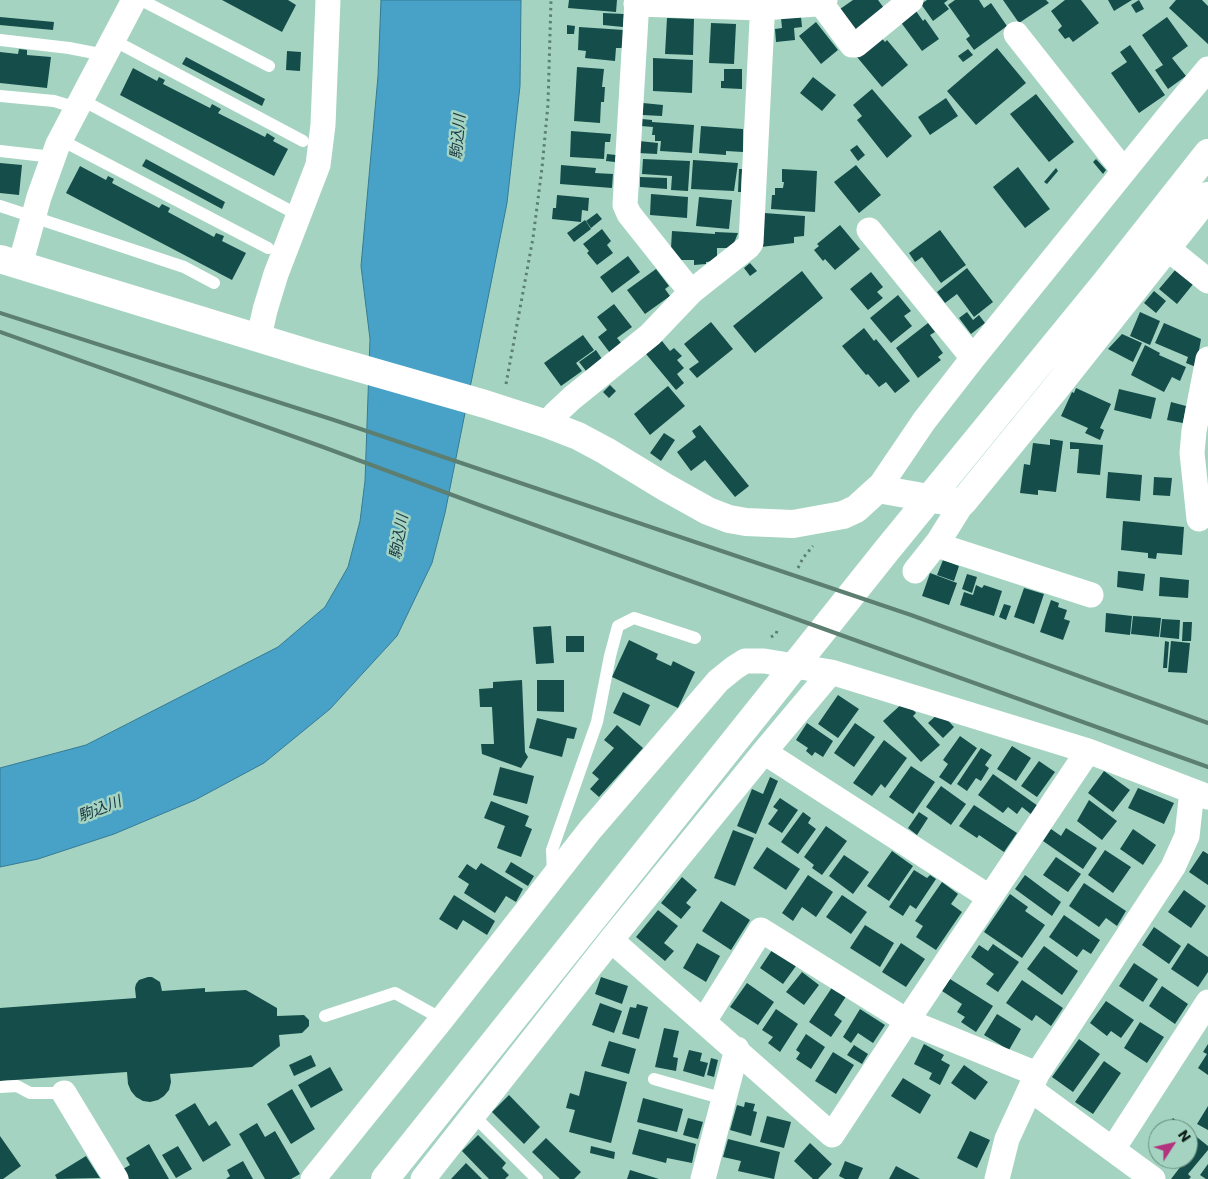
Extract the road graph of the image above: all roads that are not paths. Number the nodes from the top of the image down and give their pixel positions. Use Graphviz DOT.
graph roads {
  1 [pos="134,0"];
  2 [pos="141,0"];
  3 [pos="328,0"];
  4 [pos="911,0"];
  5 [pos="636,2"];
  6 [pos="823,2"];
  7 [pos="762,4"];
  8 [pos="1016,34"];
  9 [pos="0,40"];
  10 [pos="109,47"];
  11 [pos="269,66"];
  12 [pos="1208,70"];
  13 [pos="0,96"];
  14 [pos="79,104"];
  15 [pos="303,141"];
  16 [pos="57,148"];
  17 [pos="0,151"];
  18 [pos="1208,153"];
  19 [pos="1124,171"];
  20 [pos="1208,196"];
  21 [pos="0,206"];
  22 [pos="300,216"];
  23 [pos="34,217"];
  24 [pos="869,230"];
  25 [pos="268,248"];
  26 [pos="1167,248"];
  27 [pos="10,262"];
  28 [pos="1208,281"];
  29 [pos="214,283"];
  30 [pos="691,292"];
  31 [pos="259,337"];
  32 [pos="973,358"];
  33 [pos="1208,359"];
  34 [pos="1203,408"];
  35 [pos="547,424"];
  36 [pos="878,489"];
  37 [pos="962,502"];
  38 [pos="1199,519"];
  39 [pos="938,542"];
  40 [pos="915,571"];
  41 [pos="1092,595"];
  42 [pos="695,638"];
  43 [pos="832,672"];
  44 [pos="1088,751"];
  45 [pos="764,752"];
  46 [pos="1200,794"];
  47 [pos="553,876"];
  48 [pos="989,897"];
  49 [pos="612,940"];
  50 [pos="1208,1002"];
  51 [pos="325,1016"];
  52 [pos="442,1020"];
  53 [pos="704,1021"];
  54 [pos="907,1021"];
  55 [pos="737,1049"];
  56 [pos="654,1079"];
  57 [pos="1033,1082"];
  58 [pos="0,1087"];
  59 [pos="64,1093"];
  60 [pos="724,1099"];
  61 [pos="473,1115"];
  62 [pos="1113,1149"];
  63 [pos="116,1179"];
  64 [pos="313,1179"];
  65 [pos="385,1179"];
  66 [pos="423,1179"];
  67 [pos="537,1179"];
  68 [pos="704,1179"];
  69 [pos="998,1179"];
  70 [pos="1153,1179"];
  1 -- 10 [label="street"];
  2 -- 11 [label="lane"];
  3 -- 22 [label="street"];
  4 -- 6 [label="street"];
  5 -- 7 [label="street"];
  5 -- 30 [label="street"];
  6 -- 7 [label="street"];
  7 -- 30 [label="street"];
  8 -- 19 [label="street"];
  9 -- 10 [label="lane"];
  10 -- 14 [label="street"];
  10 -- 15 [label="lane"];
  12 -- 19 [label="street"];
  13 -- 14 [label="lane"];
  14 -- 16 [label="street"];
  14 -- 22 [label="lane"];
  16 -- 17 [label="lane"];
  16 -- 23 [label="street"];
  16 -- 25 [label="lane"];
  18 -- 65 [label="street"];
  19 -- 32 [label="street"];
  20 -- 26 [label="street"];
  21 -- 23 [label="lane"];
  22 -- 31 [label="street"];
  23 -- 27 [label="street"];
  23 -- 29 [label="lane"];
  24 -- 32 [label="street"];
  26 -- 28 [label="street"];
  26 -- 37 [label="street"];
  27 -- 31 [label="street"];
  30 -- 35 [label="street"];
  31 -- 35 [label="street"];
  32 -- 36 [label="street"];
  33 -- 34 [label="street"];
  34 -- 38 [label="street"];
  35 -- 36 [label="street"];
  36 -- 37 [label="street"];
  37 -- 39 [label="street"];
  39 -- 40 [label="street"];
  39 -- 41 [label="street"];
  42 -- 47 [label="lane"];
  43 -- 44 [label="street"];
  43 -- 45 [label="street"];
  43 -- 47 [label="street"];
  44 -- 46 [label="street"];
  44 -- 48 [label="street"];
  45 -- 48 [label="street"];
  45 -- 49 [label="street"];
  46 -- 57 [label="street"];
  47 -- 52 [label="street"];
  48 -- 54 [label="street"];
  49 -- 53 [label="street"];
  49 -- 61 [label="street"];
  50 -- 62 [label="street"];
  51 -- 52 [label="lane"];
  52 -- 64 [label="street"];
  53 -- 54 [label="street"];
  53 -- 55 [label="street"];
  54 -- 55 [label="street"];
  54 -- 57 [label="street"];
  55 -- 60 [label="street"];
  56 -- 60 [label="lane"];
  57 -- 62 [label="street"];
  57 -- 69 [label="street"];
  58 -- 59 [label="lane"];
  59 -- 63 [label="street"];
  60 -- 68 [label="street"];
  61 -- 66 [label="street"];
  61 -- 67 [label="lane"];
  62 -- 70 [label="street"];
}
